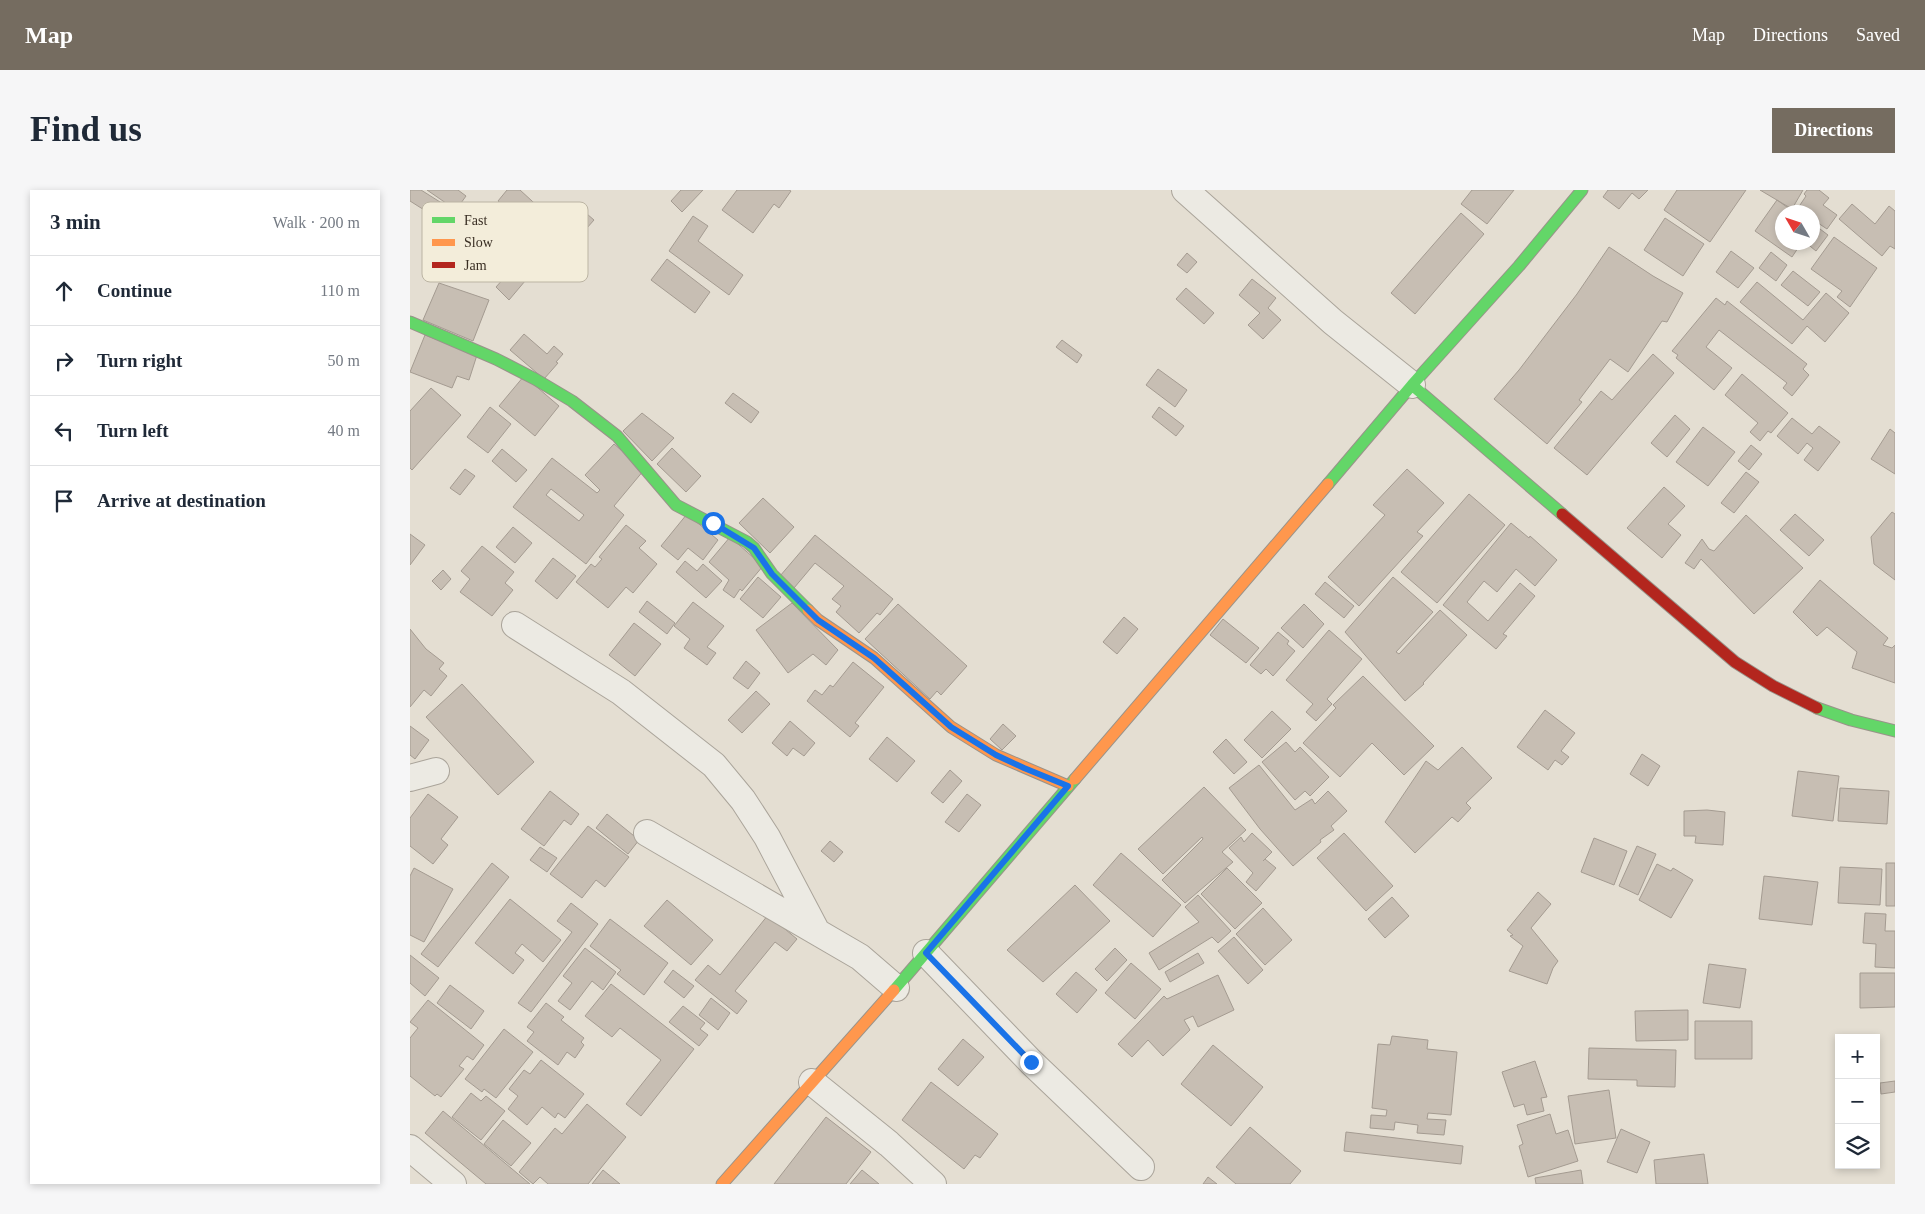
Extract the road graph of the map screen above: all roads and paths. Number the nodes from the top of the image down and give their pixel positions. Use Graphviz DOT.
graph roads {
  1 [pos="1184,190"];
  2 [pos="1572,194"];
  3 [pos="410,322"];
  4 [pos="1412,385"];
  5 [pos="515,625"];
  6 [pos="1895,731"];
  7 [pos="436,771"];
  8 [pos="410,778"];
  9 [pos="1068,786"];
  10 [pos="647,834"];
  11 [pos="816,930"];
  12 [pos="926,953"];
  13 [pos="896,988"];
  14 [pos="812,1082"];
  15 [pos="410,1148"];
  16 [pos="1141,1167"];
  17 [pos="453,1184"];
  18 [pos="722,1184"];
  19 [pos="933,1184"];
  1 -- 4 [label="street"];
  2 -- 4 [label="main road"];
  3 -- 9 [label="main road"];
  4 -- 6 [label="main road"];
  4 -- 9 [label="main road"];
  5 -- 11 [label="street"];
  7 -- 8 [label="street"];
  9 -- 12 [label="main road"];
  10 -- 11 [label="street"];
  11 -- 13 [label="street"];
  12 -- 13 [label="main road"];
  12 -- 16 [label="street"];
  13 -- 14 [label="main road"];
  14 -- 18 [label="main road"];
  14 -- 19 [label="street"];
  15 -- 17 [label="street"];
}
